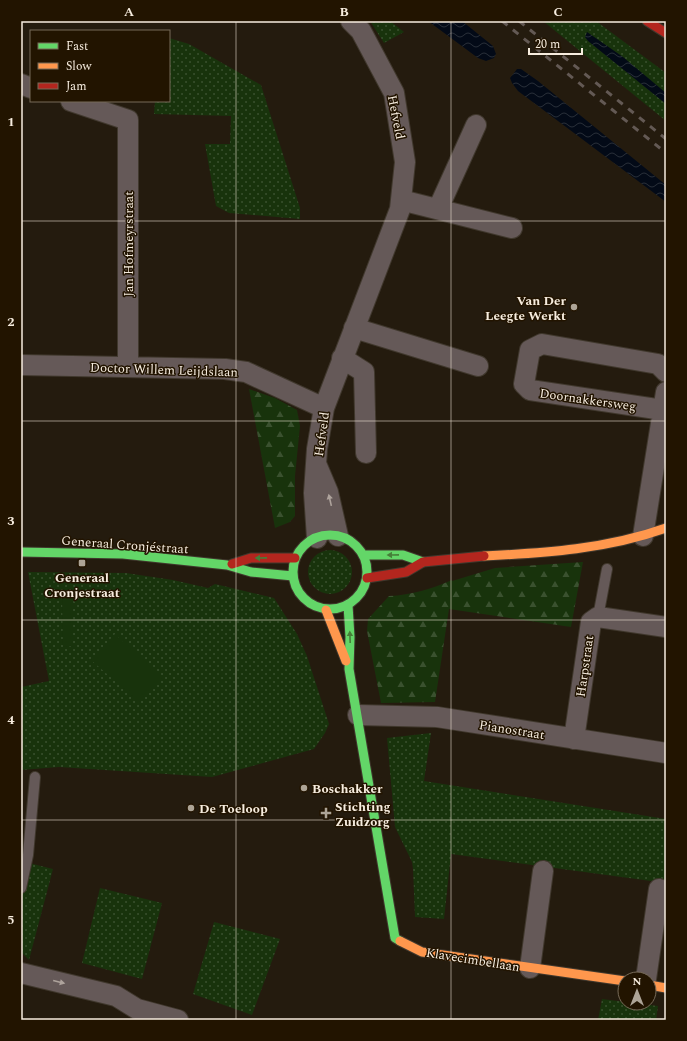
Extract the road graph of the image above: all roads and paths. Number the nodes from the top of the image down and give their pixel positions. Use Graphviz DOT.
graph roads {
  1 [pos="350,21"];
  2 [pos="647,21"];
  3 [pos="666,33"];
  4 [pos="74,102"];
  5 [pos="476,125"];
  6 [pos="401,200"];
  7 [pos="438,209"];
  8 [pos="512,228"];
  9 [pos="354,328"];
  10 [pos="342,358"];
  11 [pos="21,366"];
  12 [pos="478,366"];
  13 [pos="128,367"];
  14 [pos="666,372"];
  15 [pos="664,401"];
  16 [pos="324,408"];
  17 [pos="366,453"];
  18 [pos="317,466"];
  19 [pos="666,528"];
  20 [pos="338,536"];
  21 [pos="643,536"];
  22 [pos="317,538"];
  23 [pos="21,552"];
  24 [pos="363,555"];
  25 [pos="295,558"];
  26 [pos="423,562"];
  27 [pos="227,565"];
  28 [pos="607,568"];
  29 [pos="293,576"];
  30 [pos="367,578"];
  31 [pos="348,605"];
  32 [pos="326,610"];
  33 [pos="598,617"];
  34 [pos="666,628"];
  35 [pos="349,669"];
  36 [pos="358,715"];
  37 [pos="574,739"];
  38 [pos="666,753"];
  39 [pos="35,776"];
  40 [pos="543,871"];
  41 [pos="21,888"];
  42 [pos="658,889"];
  43 [pos="530,968"];
  44 [pos="647,971"];
  45 [pos="21,973"];
  46 [pos="617,981"];
  47 [pos="136,1015"];
  48 [pos="178,1020"];
  1 -- 6 [label="street, Hefveld"];
  2 -- 3 [label="street"];
  4 -- 13 [label="street, Jan Hofmeyrstraat"];
  5 -- 7 [label="street"];
  6 -- 7 [label="street"];
  6 -- 9 [label="street, Hefveld"];
  7 -- 8 [label="street"];
  9 -- 10 [label="street, Hefveld"];
  9 -- 12 [label="street"];
  10 -- 16 [label="street, Hefveld"];
  10 -- 17 [label="street"];
  11 -- 13 [label="street, Doctor Willem Leijdslaan"];
  13 -- 16 [label="street, Doctor Willem Leijdslaan"];
  14 -- 15 [label="street, Doornakkersweg"];
  15 -- 21 [label="street, Doornakkersweg"];
  16 -- 18 [label="street, Hefveld"];
  20 -- 18 [label="street, Hefveld, one-way"];
  18 -- 22 [label="street, Hefveld"];
  19 -- 21 [label="street"];
  20 -- 22 [label="street"];
  20 -- 24 [label="street"];
  21 -- 26 [label="street"];
  22 -- 25 [label="street"];
  23 -- 27 [label="street, Generaal Cronjéstraat"];
  26 -- 24 [label="street, one-way"];
  24 -- 30 [label="street"];
  25 -- 27 [label="street, Generaal Cronjéstraat, one-way"];
  25 -- 29 [label="street"];
  26 -- 30 [label="street"];
  27 -- 29 [label="street, Generaal Cronjéstraat"];
  28 -- 33 [label="lane"];
  29 -- 32 [label="street"];
  30 -- 31 [label="street"];
  31 -- 32 [label="street"];
  35 -- 31 [label="street, one-way"];
  32 -- 35 [label="street"];
  33 -- 34 [label="street"];
  33 -- 37 [label="street, Harpstraat"];
  35 -- 36 [label="street"];
  36 -- 37 [label="street, Pianostraat"];
  36 -- 43 [label="street, Klavecimbellaan"];
  37 -- 38 [label="street, Pianostraat"];
  39 -- 41 [label="lane"];
  40 -- 43 [label="street, Klavecimbellaan"];
  42 -- 44 [label="street"];
  43 -- 46 [label="street, Klavecimbellaan"];
  45 -- 47 [label="street, one-way"];
  47 -- 48 [label="street"];
}
